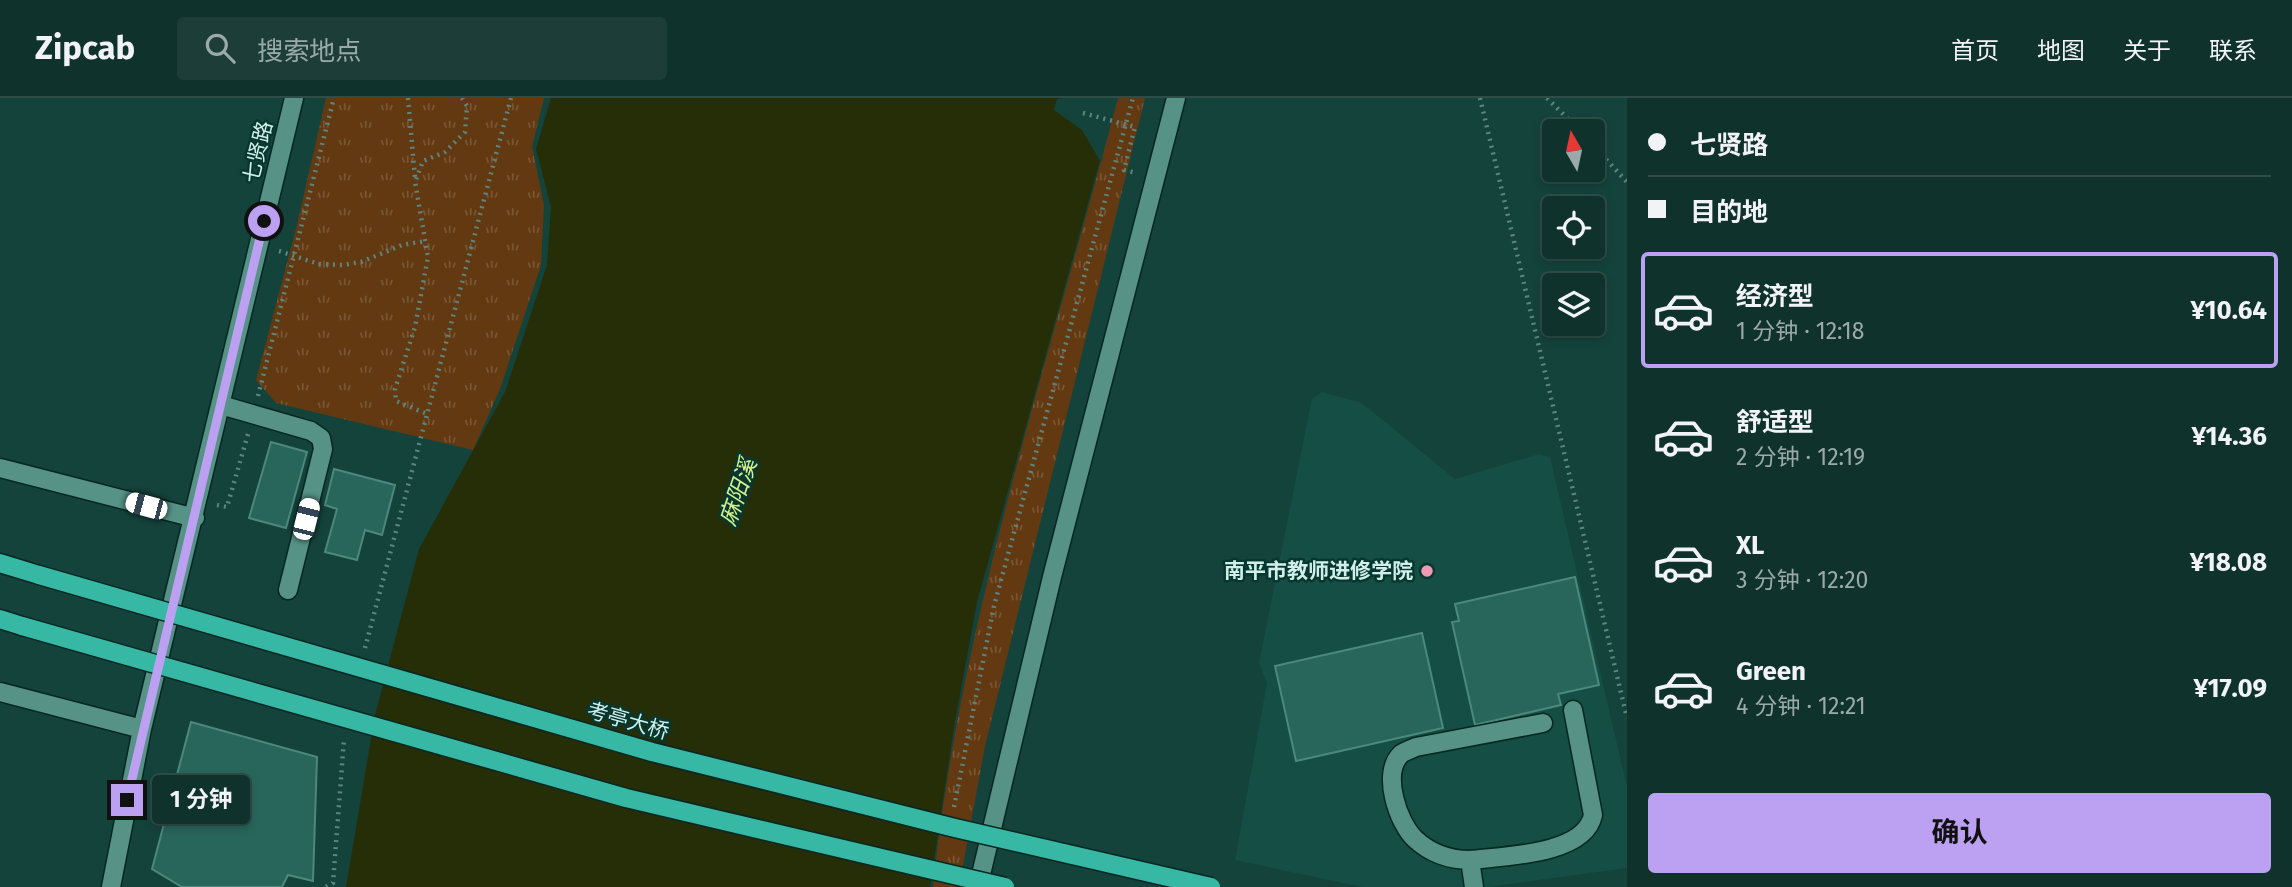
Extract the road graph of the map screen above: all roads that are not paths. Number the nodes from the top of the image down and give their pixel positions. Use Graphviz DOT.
graph roads {
  1 [pos="294,98"];
  2 [pos="1176,98"];
  3 [pos="221,405"];
  4 [pos="0,468"];
  5 [pos="195,519"];
  6 [pos="0,563"];
  7 [pos="289,590"];
  8 [pos="0,619"];
  9 [pos="0,692"];
  10 [pos="1573,710"];
  11 [pos="1543,723"];
  12 [pos="142,729"];
  13 [pos="1470,860"];
  14 [pos="111,887"];
  15 [pos="978,887"];
  16 [pos="1005,887"];
  17 [pos="1211,887"];
  18 [pos="1474,887"];
  1 -- 3 [label="street, 七贤路"];
  2 -- 15 [label="street"];
  3 -- 5 [label="street, 七贤路"];
  3 -- 7 [label="street"];
  4 -- 5 [label="street"];
  5 -- 12 [label="street, 七贤路"];
  6 -- 17 [label="main road, 考亭大桥, bridge"];
  8 -- 16 [label="main road, bridge"];
  9 -- 12 [label="street"];
  10 -- 13 [label="street"];
  11 -- 13 [label="street"];
  12 -- 14 [label="street, 七贤路"];
  13 -- 18 [label="street"];
}
